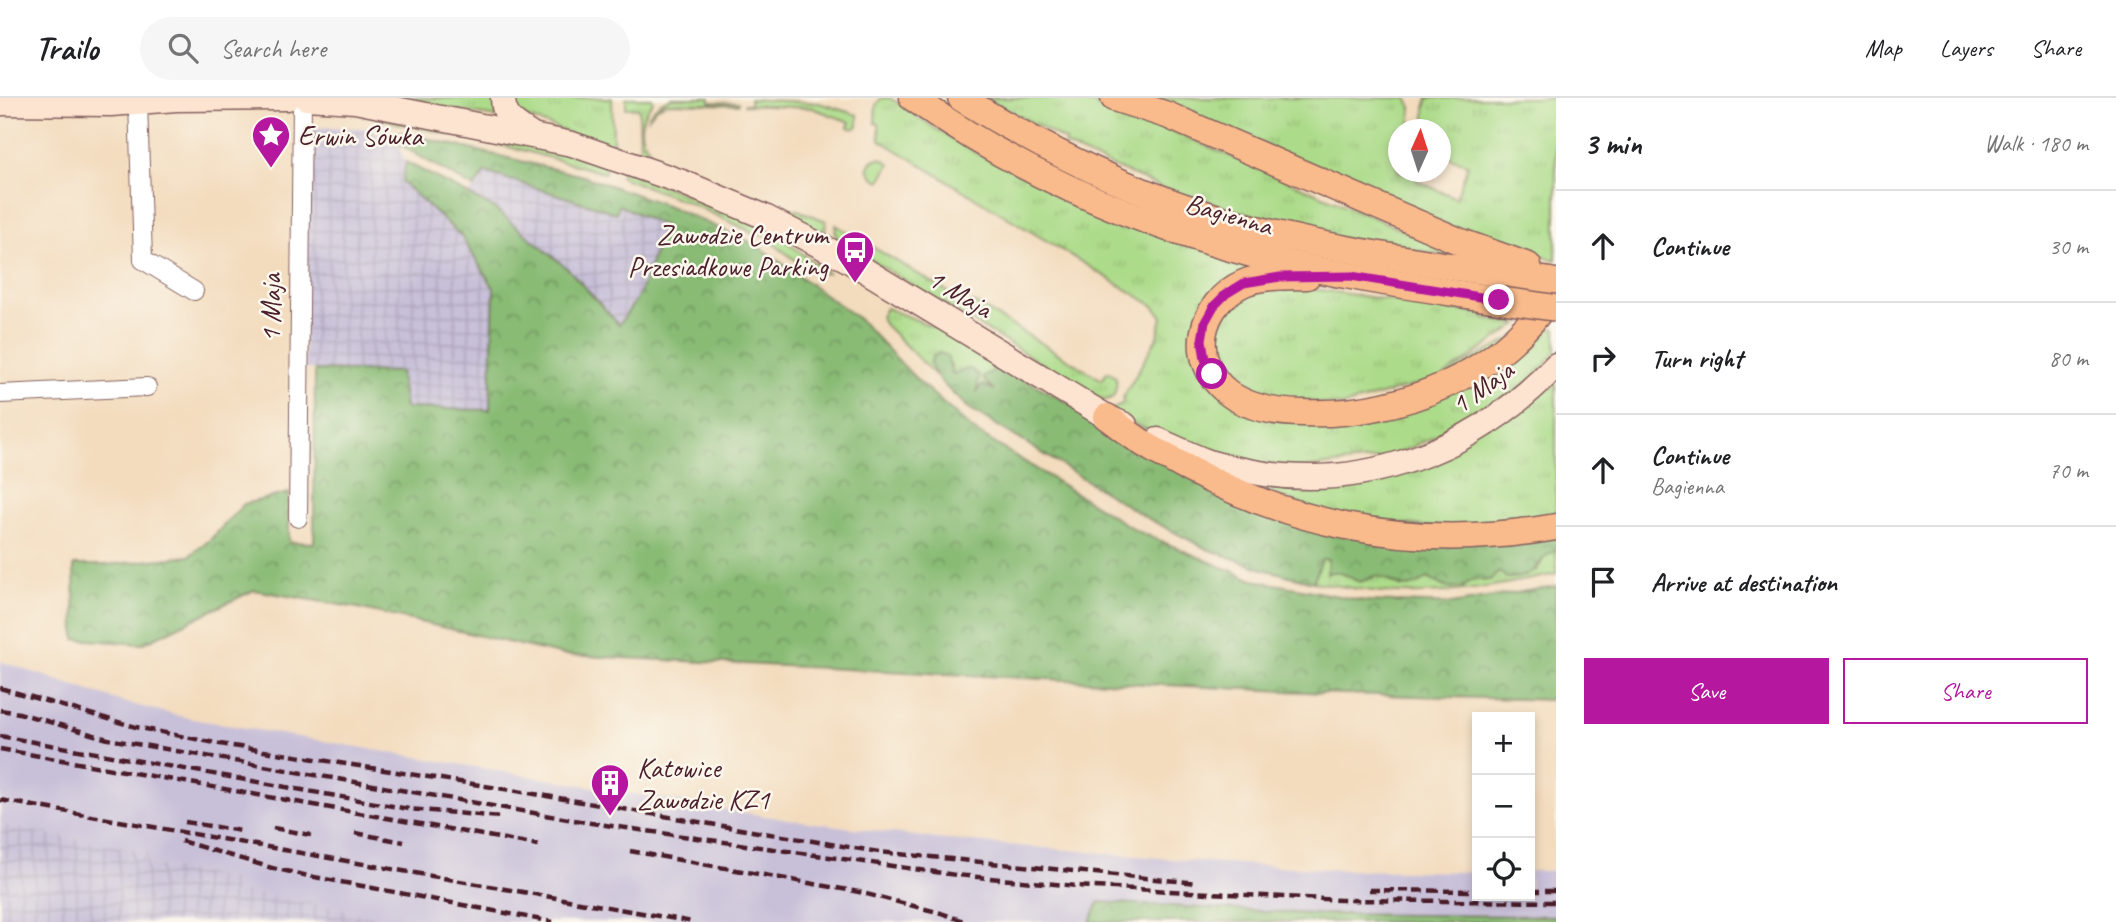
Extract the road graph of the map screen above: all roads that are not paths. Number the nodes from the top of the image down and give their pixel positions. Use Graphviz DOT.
graph roads {
  1 [pos="287,98"];
  2 [pos="304,98"];
  3 [pos="503,98"];
  4 [pos="1114,98"];
  5 [pos="138,102"];
  6 [pos="0,103"];
  7 [pos="969,103"];
  8 [pos="922,104"];
  9 [pos="533,136"];
  10 [pos="1351,276"];
  11 [pos="1556,276"];
  12 [pos="1506,278"];
  13 [pos="1556,285"];
  14 [pos="194,291"];
  15 [pos="1556,308"];
  16 [pos="1556,365"];
  17 [pos="147,387"];
  18 [pos="0,394"];
  19 [pos="1107,417"];
  20 [pos="299,517"];
  21 [pos="1556,527"];
  1 -- 5 [label="street"];
  2 -- 9 [label="street, 1 Maja"];
  2 -- 20 [label="street, 1 Maja"];
  3 -- 9 [label="street"];
  4 -- 12 [label="main road"];
  5 -- 6 [label="street"];
  5 -- 14 [label="street"];
  7 -- 12 [label="main road, Bagienna"];
  8 -- 10 [label="main road, Bagienna"];
  9 -- 19 [label="street, 1 Maja"];
  10 -- 12 [label="main road, Bagienna"];
  10 -- 13 [label="main road"];
  11 -- 12 [label="main road"];
  12 -- 13 [label="main road, Bagienna"];
  12 -- 15 [label="main road, Bagienna, bridge"];
  16 -- 19 [label="street, 1 Maja"];
  17 -- 18 [label="street"];
  19 -- 21 [label="main road"];
}
